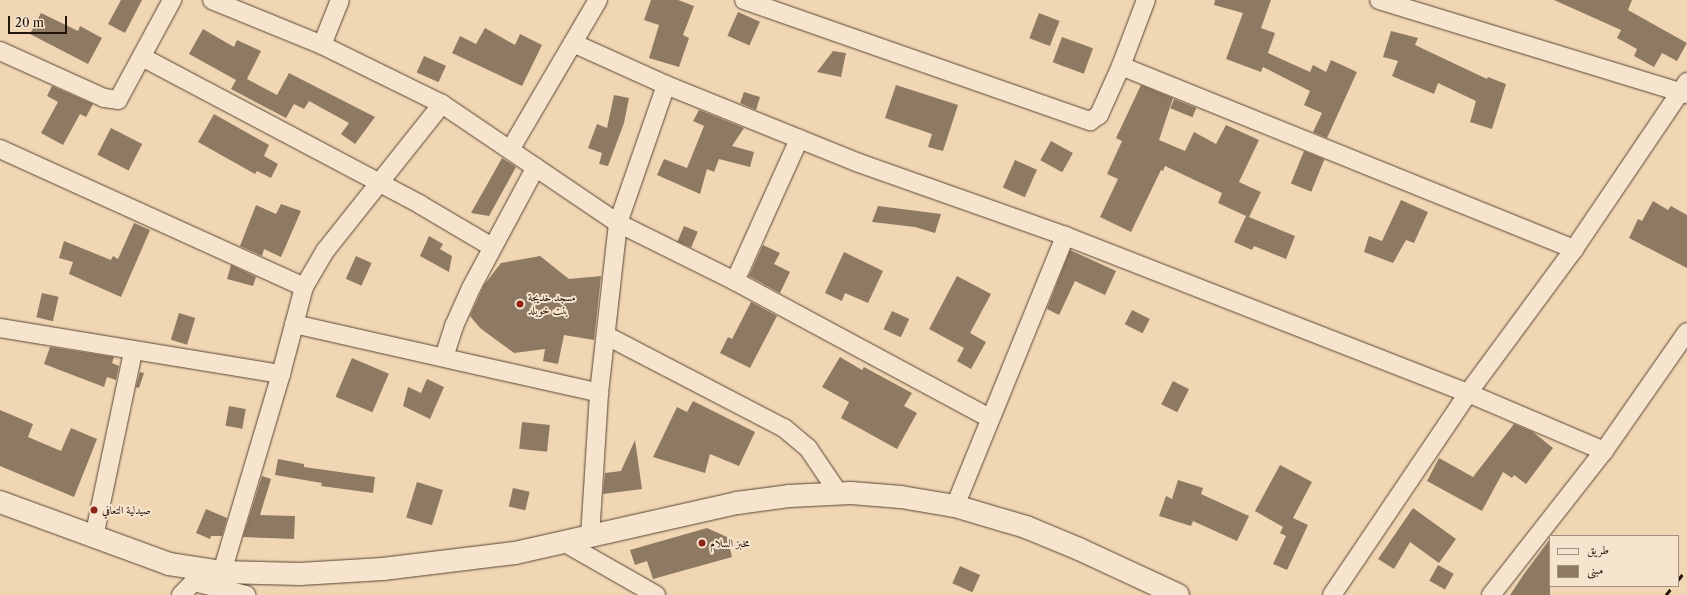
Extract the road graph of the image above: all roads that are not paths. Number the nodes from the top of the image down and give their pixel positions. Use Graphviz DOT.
graph roads {
  1 [pos="172,0"];
  2 [pos="212,0"];
  3 [pos="340,0"];
  4 [pos="598,0"];
  5 [pos="744,0"];
  6 [pos="1146,0"];
  7 [pos="1386,1"];
  8 [pos="573,43"];
  9 [pos="322,45"];
  10 [pos="0,51"];
  11 [pos="142,57"];
  12 [pos="1121,66"];
  13 [pos="666,86"];
  14 [pos="1685,90"];
  15 [pos="442,104"];
  16 [pos="799,139"];
  17 [pos="510,150"];
  18 [pos="2,154"];
  19 [pos="536,167"];
  20 [pos="378,183"];
  21 [pos="618,223"];
  22 [pos="1065,236"];
  23 [pos="492,247"];
  24 [pos="1574,249"];
  25 [pos="735,281"];
  26 [pos="304,287"];
  27 [pos="294,324"];
  28 [pos="0,328"];
  29 [pos="1687,332"];
  30 [pos="607,336"];
  31 [pos="133,352"];
  32 [pos="444,357"];
  33 [pos="281,374"];
  34 [pos="599,393"];
  35 [pos="1468,393"];
  36 [pos="989,418"];
  37 [pos="1604,451"];
  38 [pos="839,494"];
  39 [pos="0,502"];
  40 [pos="955,506"];
  41 [pos="590,537"];
  42 [pos="94,538"];
  43 [pos="565,543"];
  44 [pos="207,575"];
  45 [pos="181,595"];
  46 [pos="246,595"];
  47 [pos="656,595"];
  48 [pos="1178,595"];
  49 [pos="1332,595"];
  50 [pos="1491,595"];
  1 -- 11 [label="street"];
  2 -- 9 [label="street"];
  3 -- 9 [label="street"];
  4 -- 8 [label="street"];
  5 -- 12 [label="street"];
  6 -- 12 [label="street"];
  7 -- 14 [label="street"];
  8 -- 13 [label="street"];
  8 -- 17 [label="street"];
  9 -- 15 [label="street"];
  10 -- 11 [label="street"];
  11 -- 20 [label="street"];
  12 -- 24 [label="street"];
  13 -- 16 [label="street"];
  13 -- 21 [label="street"];
  14 -- 24 [label="street"];
  15 -- 17 [label="street"];
  15 -- 20 [label="street"];
  16 -- 22 [label="street"];
  16 -- 25 [label="street"];
  17 -- 19 [label="street"];
  18 -- 26 [label="street"];
  19 -- 21 [label="street"];
  19 -- 23 [label="street"];
  20 -- 23 [label="street"];
  20 -- 26 [label="street"];
  21 -- 25 [label="street"];
  21 -- 30 [label="street"];
  22 -- 35 [label="street"];
  22 -- 36 [label="street"];
  23 -- 32 [label="street"];
  24 -- 35 [label="street"];
  25 -- 36 [label="street"];
  26 -- 27 [label="street"];
  27 -- 32 [label="street"];
  27 -- 33 [label="street"];
  28 -- 31 [label="street"];
  29 -- 37 [label="street"];
  30 -- 34 [label="street"];
  30 -- 38 [label="street"];
  31 -- 33 [label="street"];
  31 -- 42 [label="street"];
  32 -- 34 [label="street"];
  33 -- 44 [label="street"];
  34 -- 41 [label="street"];
  35 -- 37 [label="street"];
  35 -- 49 [label="street"];
  36 -- 40 [label="street"];
  37 -- 50 [label="street"];
  38 -- 40 [label="street"];
  38 -- 41 [label="street"];
  39 -- 42 [label="street"];
  40 -- 48 [label="street"];
  41 -- 43 [label="street"];
  42 -- 44 [label="street"];
  43 -- 44 [label="street"];
  43 -- 47 [label="street"];
  44 -- 45 [label="street"];
  44 -- 46 [label="street"];
}
